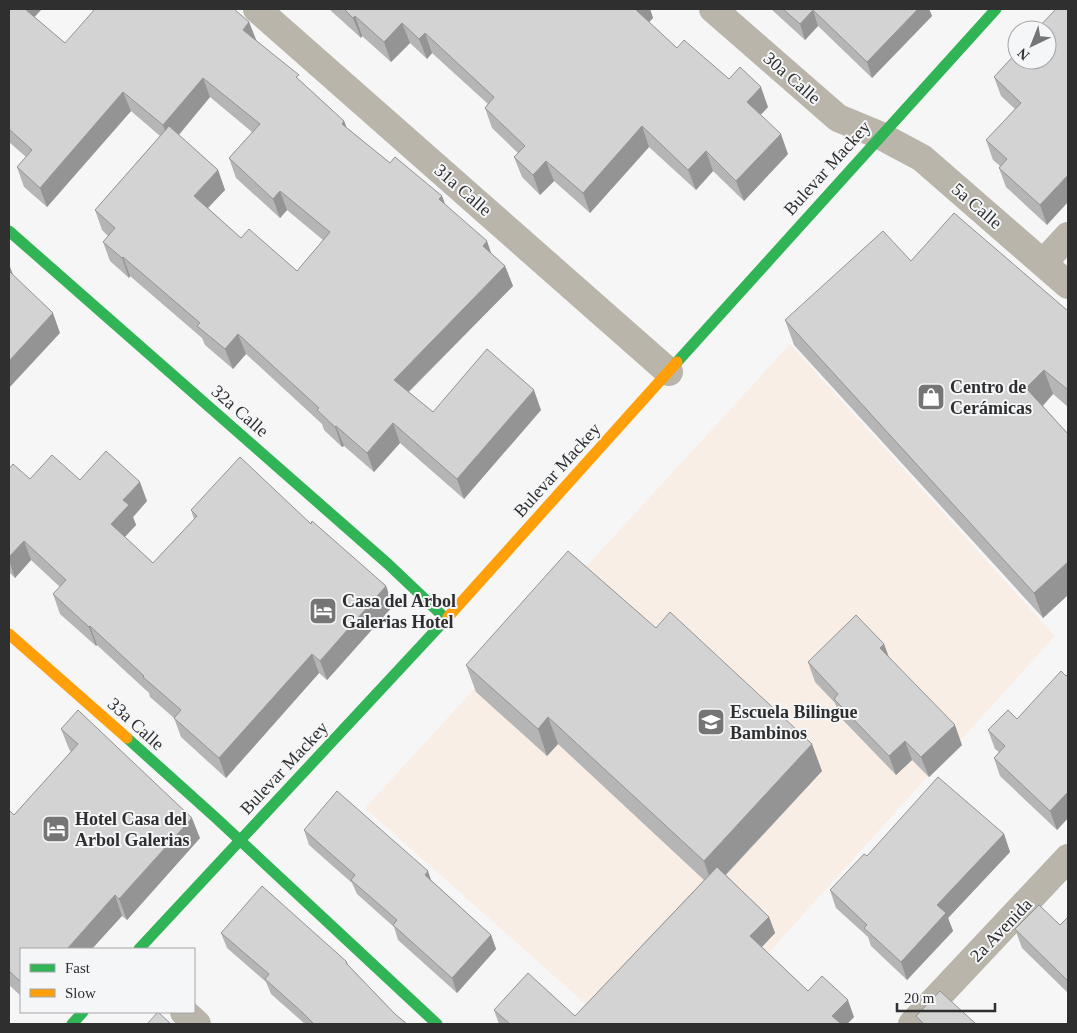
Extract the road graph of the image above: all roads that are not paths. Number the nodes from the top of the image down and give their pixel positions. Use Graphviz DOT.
graph roads {
  1 [pos="257,9"];
  2 [pos="713,9"];
  3 [pos="996,9"];
  4 [pos="879,135"];
  5 [pos="9,231"];
  6 [pos="1068,236"];
  7 [pos="1043,263"];
  8 [pos="1068,285"];
  9 [pos="669,372"];
  10 [pos="446,619"];
  11 [pos="9,634"];
  12 [pos="239,840"];
  13 [pos="1068,858"];
  14 [pos="140,948"];
  15 [pos="82,1013"];
  16 [pos="185,1013"];
  17 [pos="72,1024"];
  18 [pos="197,1024"];
  19 [pos="437,1024"];
  20 [pos="912,1024"];
  1 -- 9 [label="street, 31a Calle"];
  2 -- 4 [label="street, 30a Calle"];
  3 -- 4 [label="main road, Bulevar Mackey"];
  4 -- 7 [label="street, 5a Calle"];
  4 -- 9 [label="main road, Bulevar Mackey"];
  5 -- 10 [label="main road, 32a Calle"];
  6 -- 7 [label="street"];
  7 -- 8 [label="street, 5a Calle"];
  9 -- 10 [label="main road, Bulevar Mackey"];
  10 -- 12 [label="main road, Bulevar Mackey"];
  11 -- 12 [label="main road, 33a Calle"];
  12 -- 14 [label="main road, Bulevar Mackey"];
  12 -- 19 [label="main road, 33a Calle"];
  13 -- 20 [label="street, 2a Avenida"];
  15 -- 17 [label="main road"];
  16 -- 18 [label="street"];
}
